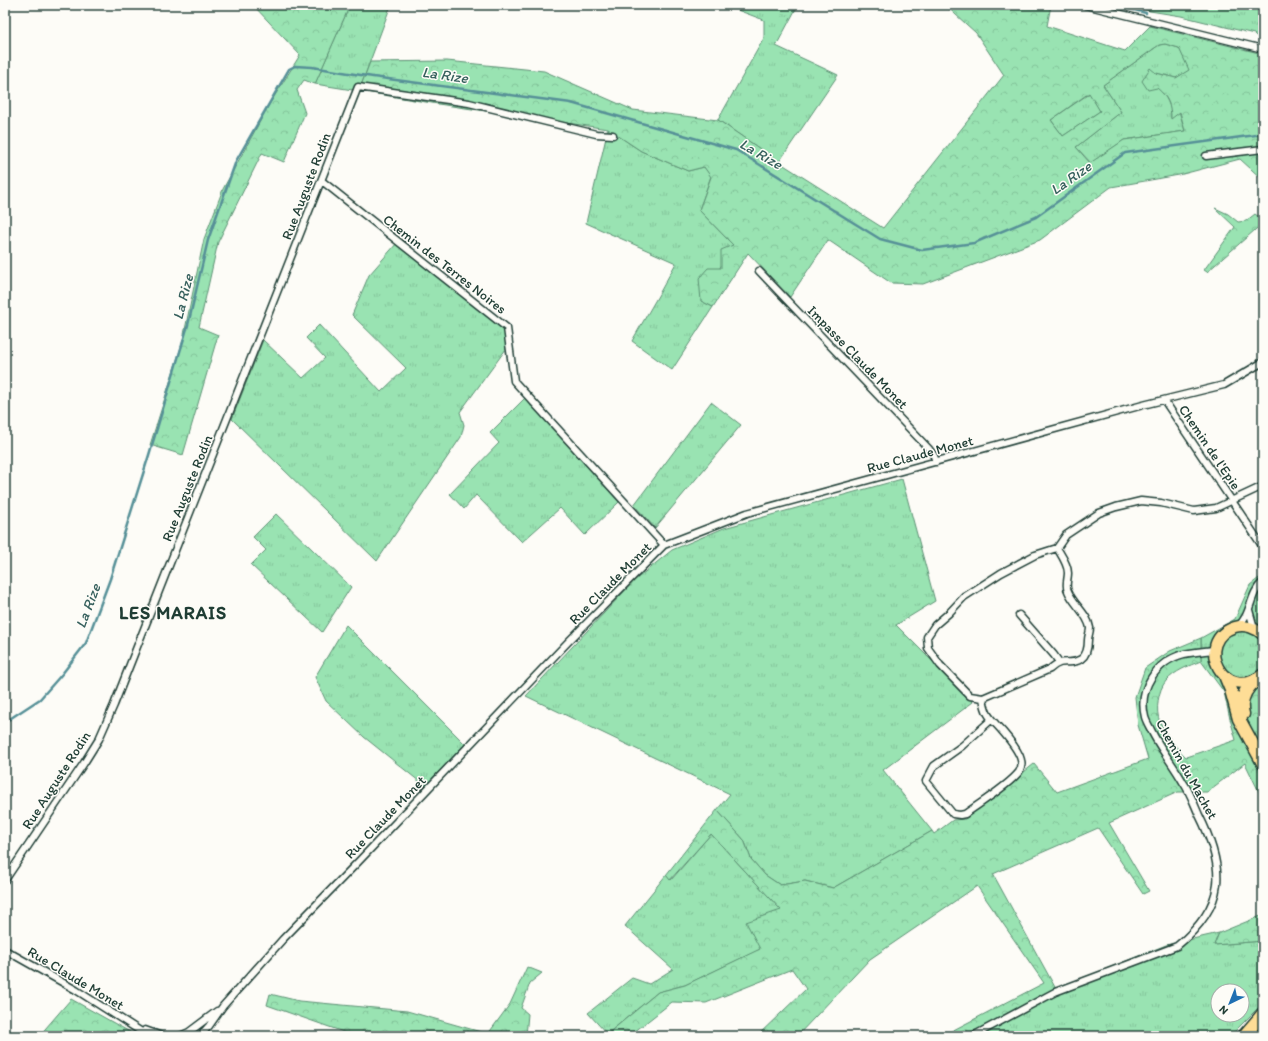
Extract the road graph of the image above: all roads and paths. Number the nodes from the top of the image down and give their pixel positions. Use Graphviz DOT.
graph roads {
  1 [pos="1085,5"];
  2 [pos="1263,49"];
  3 [pos="613,135"];
  4 [pos="1263,149"];
  5 [pos="1206,156"];
  6 [pos="322,181"];
  7 [pos="759,271"];
  8 [pos="1263,362"];
  9 [pos="1164,400"];
  10 [pos="936,462"];
  11 [pos="1263,486"];
  12 [pos="1232,501"];
  13 [pos="664,545"];
  14 [pos="1263,547"];
  15 [pos="1057,548"];
  16 [pos="1263,582"];
  17 [pos="1249,610"];
  18 [pos="1019,615"];
  19 [pos="1237,626"];
  20 [pos="1254,628"];
  21 [pos="1263,635"];
  22 [pos="1214,650"];
  23 [pos="1059,662"];
  24 [pos="1260,677"];
  25 [pos="1226,678"];
  26 [pos="983,698"];
  27 [pos="991,720"];
  28 [pos="1263,753"];
  29 [pos="1263,763"];
  30 [pos="5,880"];
  31 [pos="5,950"];
  32 [pos="223,1006"];
  33 [pos="1263,1014"];
  34 [pos="1263,1026"];
  35 [pos="135,1027"];
  36 [pos="148,1036"];
  37 [pos="162,1036"];
  38 [pos="180,1036"];
  39 [pos="200,1036"];
  40 [pos="973,1036"];
  41 [pos="1244,1036"];
  42 [pos="1253,1036"];
  1 -- 2 [label="street"];
  3 -- 6 [label="street, Rue Auguste Rodin"];
  4 -- 5 [label="street"];
  6 -- 13 [label="street, Chemin des Terres Noires"];
  6 -- 30 [label="street, Rue Auguste Rodin"];
  7 -- 10 [label="street, Impasse Claude Monet"];
  8 -- 9 [label="street, Rue Claude Monet"];
  9 -- 10 [label="street, Rue Claude Monet"];
  9 -- 12 [label="street, Chemin de l'Epie"];
  10 -- 13 [label="street, Rue Claude Monet"];
  11 -- 12 [label="street"];
  12 -- 14 [label="street, Chemin de l'Epie"];
  12 -- 15 [label="street"];
  13 -- 32 [label="street, Rue Claude Monet"];
  15 -- 23 [label="street"];
  15 -- 26 [label="street"];
  16 -- 17 [label="street"];
  17 -- 19 [label="street"];
  17 -- 20 [label="street"];
  18 -- 23 [label="street"];
  19 -- 20 [label="main road"];
  19 -- 22 [label="main road"];
  20 -- 21 [label="main road"];
  22 -- 25 [label="main road"];
  22 -- 40 [label="street, Chemin du Machet"];
  23 -- 26 [label="street"];
  24 -- 25 [label="main road"];
  24 -- 28 [label="highway"];
  25 -- 29 [label="highway"];
  26 -- 27 [label="street"];
  27 -- 27 [label="street"];
  31 -- 35 [label="street, Rue Claude Monet"];
  32 -- 38 [label="street, Rue Claude Monet"];
  32 -- 39 [label="street, Rue Claude Monet"];
  33 -- 41 [label="highway"];
  34 -- 42 [label="highway"];
  35 -- 36 [label="street, Rue Claude Monet"];
  35 -- 37 [label="street, Rue Claude Monet"];
}
